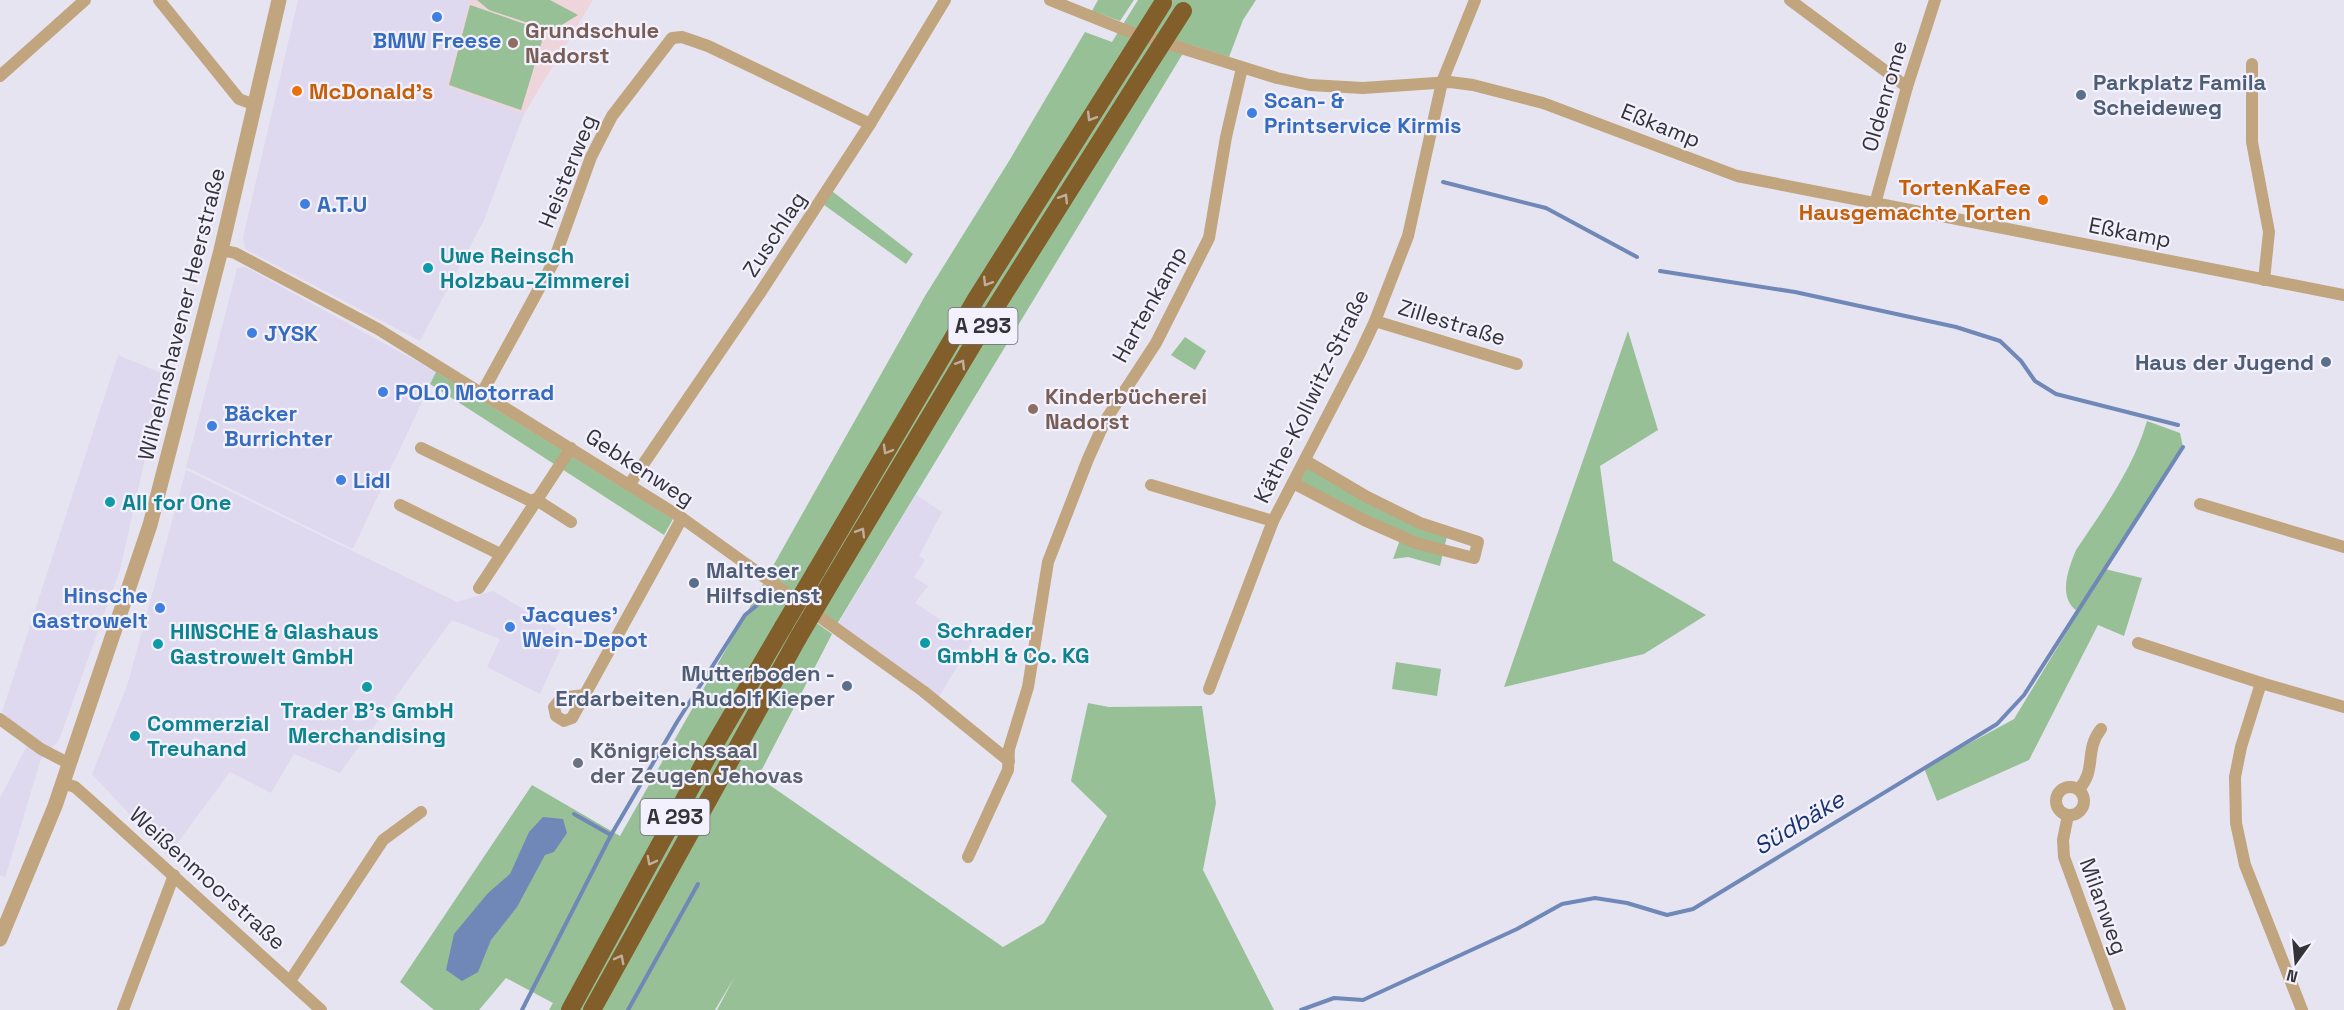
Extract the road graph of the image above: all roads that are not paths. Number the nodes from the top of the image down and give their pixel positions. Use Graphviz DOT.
graph roads {
  1 [pos="85,0"];
  2 [pos="159,0"];
  3 [pos="279,0"];
  4 [pos="945,0"];
  5 [pos="1050,0"];
  6 [pos="1475,0"];
  7 [pos="1790,0"];
  8 [pos="1935,0"];
  9 [pos="1164,2"];
  10 [pos="1186,6"];
  11 [pos="2252,64"];
  12 [pos="1242,68"];
  13 [pos="0,76"];
  14 [pos="1442,82"];
  15 [pos="1907,87"];
  16 [pos="255,105"];
  17 [pos="870,124"];
  18 [pos="1875,204"];
  19 [pos="221,250"];
  20 [pos="2264,280"];
  21 [pos="2344,295"];
  22 [pos="1375,321"];
  23 [pos="1517,364"];
  24 [pos="482,393"];
  25 [pos="421,448"];
  26 [pos="571,448"];
  27 [pos="1306,461"];
  28 [pos="1293,483"];
  29 [pos="629,484"];
  30 [pos="1151,485"];
  31 [pos="534,501"];
  32 [pos="2200,504"];
  33 [pos="400,505"];
  34 [pos="682,518"];
  35 [pos="1274,521"];
  36 [pos="571,522"];
  37 [pos="2344,547"];
  38 [pos="500,554"];
  39 [pos="479,588"];
  40 [pos="2138,643"];
  41 [pos="2261,683"];
  42 [pos="1209,689"];
  43 [pos="585,695"];
  44 [pos="2341,706"];
  45 [pos="2344,717"];
  46 [pos="0,719"];
  47 [pos="2101,729"];
  48 [pos="1009,761"];
  49 [pos="70,764"];
  50 [pos="63,783"];
  51 [pos="2079,789"];
  52 [pos="421,812"];
  53 [pos="2067,815"];
  54 [pos="968,857"];
  55 [pos="174,875"];
  56 [pos="0,939"];
  57 [pos="290,981"];
  58 [pos="123,1010"];
  59 [pos="321,1010"];
  60 [pos="570,1010"];
  61 [pos="592,1010"];
  62 [pos="2120,1010"];
  63 [pos="2302,1010"];
  1 -- 13 [label="street"];
  2 -- 16 [label="street"];
  3 -- 16 [label="street, Wilhelmshavener Heerstraße"];
  4 -- 17 [label="street, Zuschlag"];
  5 -- 12 [label="street, Eßkamp"];
  6 -- 14 [label="street, Käthe-Kollwitz-Straße"];
  7 -- 15 [label="street"];
  8 -- 15 [label="street, Oldenrome"];
  9 -- 60 [label="highway, A 293, one-way, bridge"];
  61 -- 10 [label="highway, A 293, one-way, bridge"];
  11 -- 20 [label="street"];
  12 -- 14 [label="street, Eßkamp"];
  12 -- 48 [label="street, Hartenkamp"];
  14 -- 18 [label="street, Eßkamp"];
  14 -- 22 [label="street, Käthe-Kollwitz-Straße"];
  15 -- 18 [label="street, Oldenrome"];
  16 -- 19 [label="street, Wilhelmshavener Heerstraße"];
  17 -- 24 [label="street, Heisterweg"];
  17 -- 29 [label="street, Zuschlag"];
  18 -- 20 [label="street, Eßkamp"];
  19 -- 24 [label="street, Gebkenweg"];
  19 -- 49 [label="street, Wilhelmshavener Heerstraße"];
  20 -- 21 [label="street, Eßkamp"];
  22 -- 23 [label="street, Zillestraße"];
  22 -- 27 [label="street, Käthe-Kollwitz-Straße"];
  24 -- 26 [label="street, Gebkenweg"];
  25 -- 31 [label="street"];
  26 -- 29 [label="street, Gebkenweg"];
  26 -- 31 [label="street"];
  27 -- 28 [label="street, Käthe-Kollwitz-Straße"];
  27 -- 28 [label="street"];
  28 -- 35 [label="street, Käthe-Kollwitz-Straße"];
  29 -- 34 [label="street, Gebkenweg"];
  30 -- 35 [label="street"];
  31 -- 36 [label="street"];
  31 -- 38 [label="street"];
  32 -- 37 [label="street"];
  33 -- 38 [label="street"];
  34 -- 43 [label="street"];
  34 -- 48 [label="street, Gebkenweg"];
  35 -- 42 [label="street, Käthe-Kollwitz-Straße"];
  38 -- 39 [label="street"];
  40 -- 41 [label="street"];
  41 -- 44 [label="street"];
  41 -- 63 [label="street"];
  44 -- 45 [label="street"];
  46 -- 49 [label="street"];
  47 -- 51 [label="street"];
  48 -- 54 [label="street, Hartenkamp"];
  49 -- 50 [label="street, Wilhelmshavener Heerstraße"];
  50 -- 55 [label="street, Weißenmoorstraße"];
  50 -- 56 [label="street, Wilhelmshavener Heerstraße"];
  51 -- 53 [label="street"];
  51 -- 53 [label="street"];
  52 -- 57 [label="street"];
  53 -- 62 [label="street, Milanweg"];
  55 -- 57 [label="street, Weißenmoorstraße"];
  55 -- 58 [label="street"];
  57 -- 59 [label="street, Weißenmoorstraße"];
}
